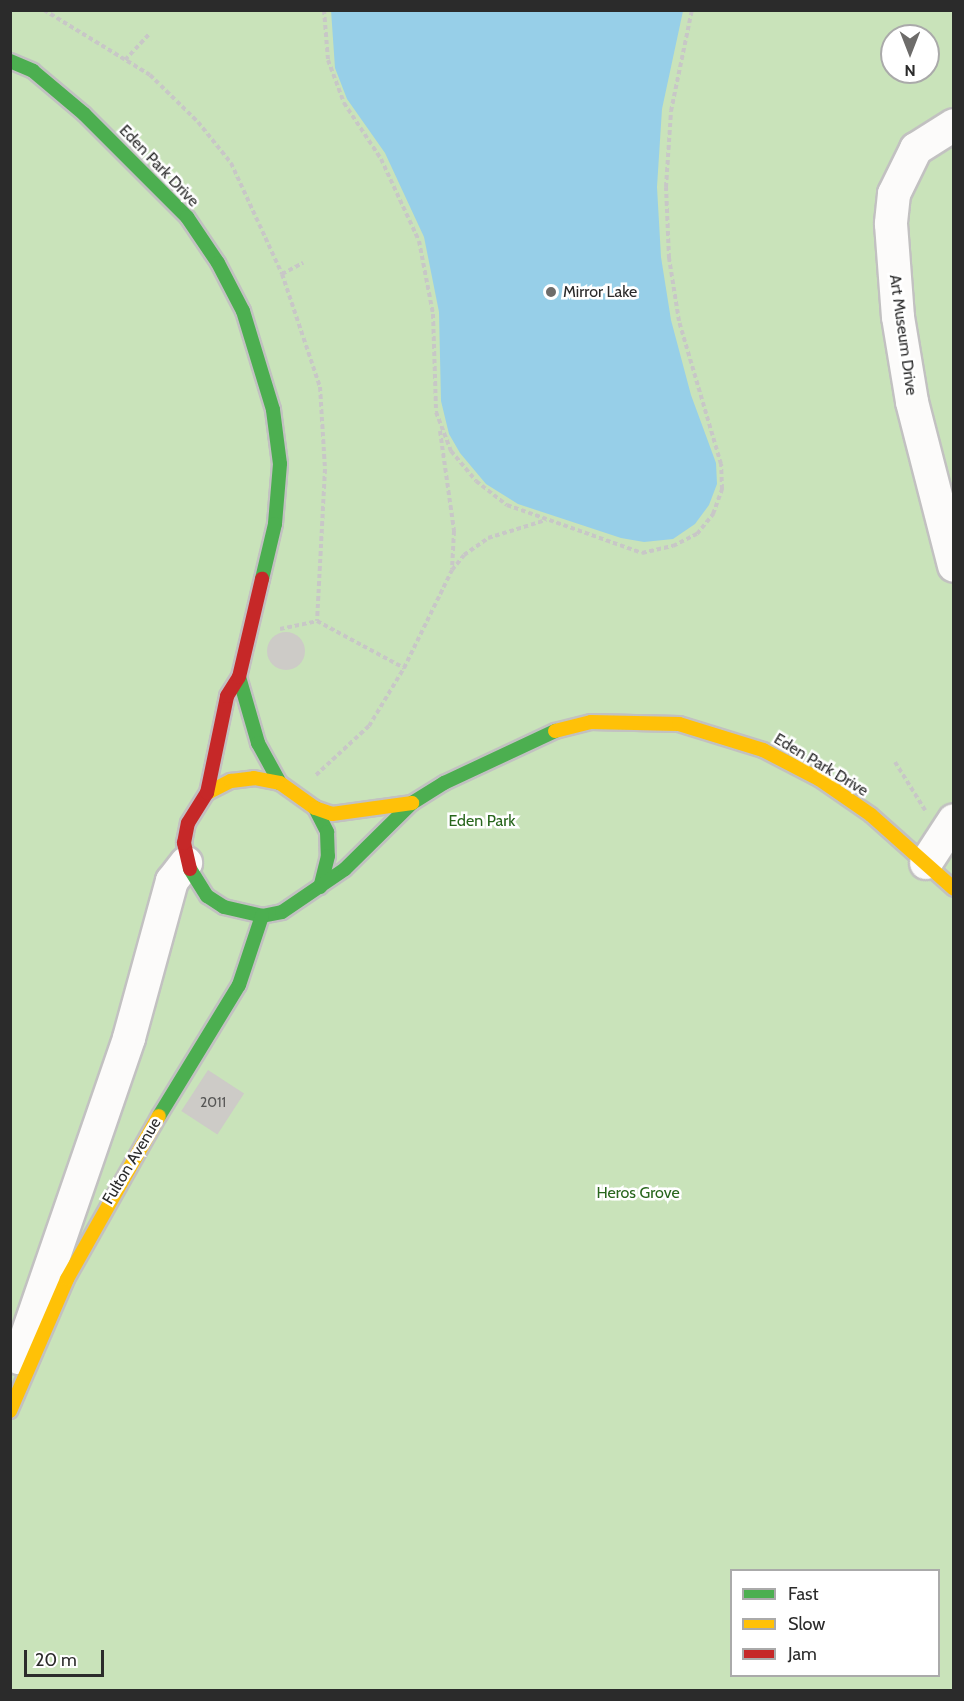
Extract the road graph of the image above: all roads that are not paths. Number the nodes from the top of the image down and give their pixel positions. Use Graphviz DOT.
graph roads {
  1 [pos="10,61"];
  2 [pos="954,125"];
  3 [pos="954,566"];
  4 [pos="239,677"];
  5 [pos="280,783"];
  6 [pos="207,793"];
  7 [pos="412,803"];
  8 [pos="315,808"];
  9 [pos="939,815"];
  10 [pos="186,863"];
  11 [pos="926,863"];
  12 [pos="320,887"];
  13 [pos="954,889"];
  14 [pos="262,916"];
  15 [pos="10,1382"];
  16 [pos="10,1411"];
  1 -- 4 [label="street, Eden Park Drive"];
  2 -- 3 [label="street, Art Museum Drive"];
  4 -- 5 [label="street, Eden Park Drive"];
  4 -- 6 [label="street, Eden Park Drive"];
  5 -- 6 [label="street, Eden Park Drive"];
  5 -- 8 [label="street, Eden Park Drive"];
  6 -- 10 [label="street, Eden Park Drive"];
  7 -- 8 [label="street, Eden Park Drive"];
  7 -- 11 [label="street, Eden Park Drive"];
  7 -- 12 [label="street, Eden Park Drive"];
  8 -- 12 [label="street"];
  9 -- 11 [label="street"];
  10 -- 14 [label="street"];
  10 -- 15 [label="street, Fulton Avenue"];
  11 -- 13 [label="street, Eden Park Drive"];
  12 -- 14 [label="street, Eden Park Drive"];
  14 -- 16 [label="street, Fulton Avenue"];
}
